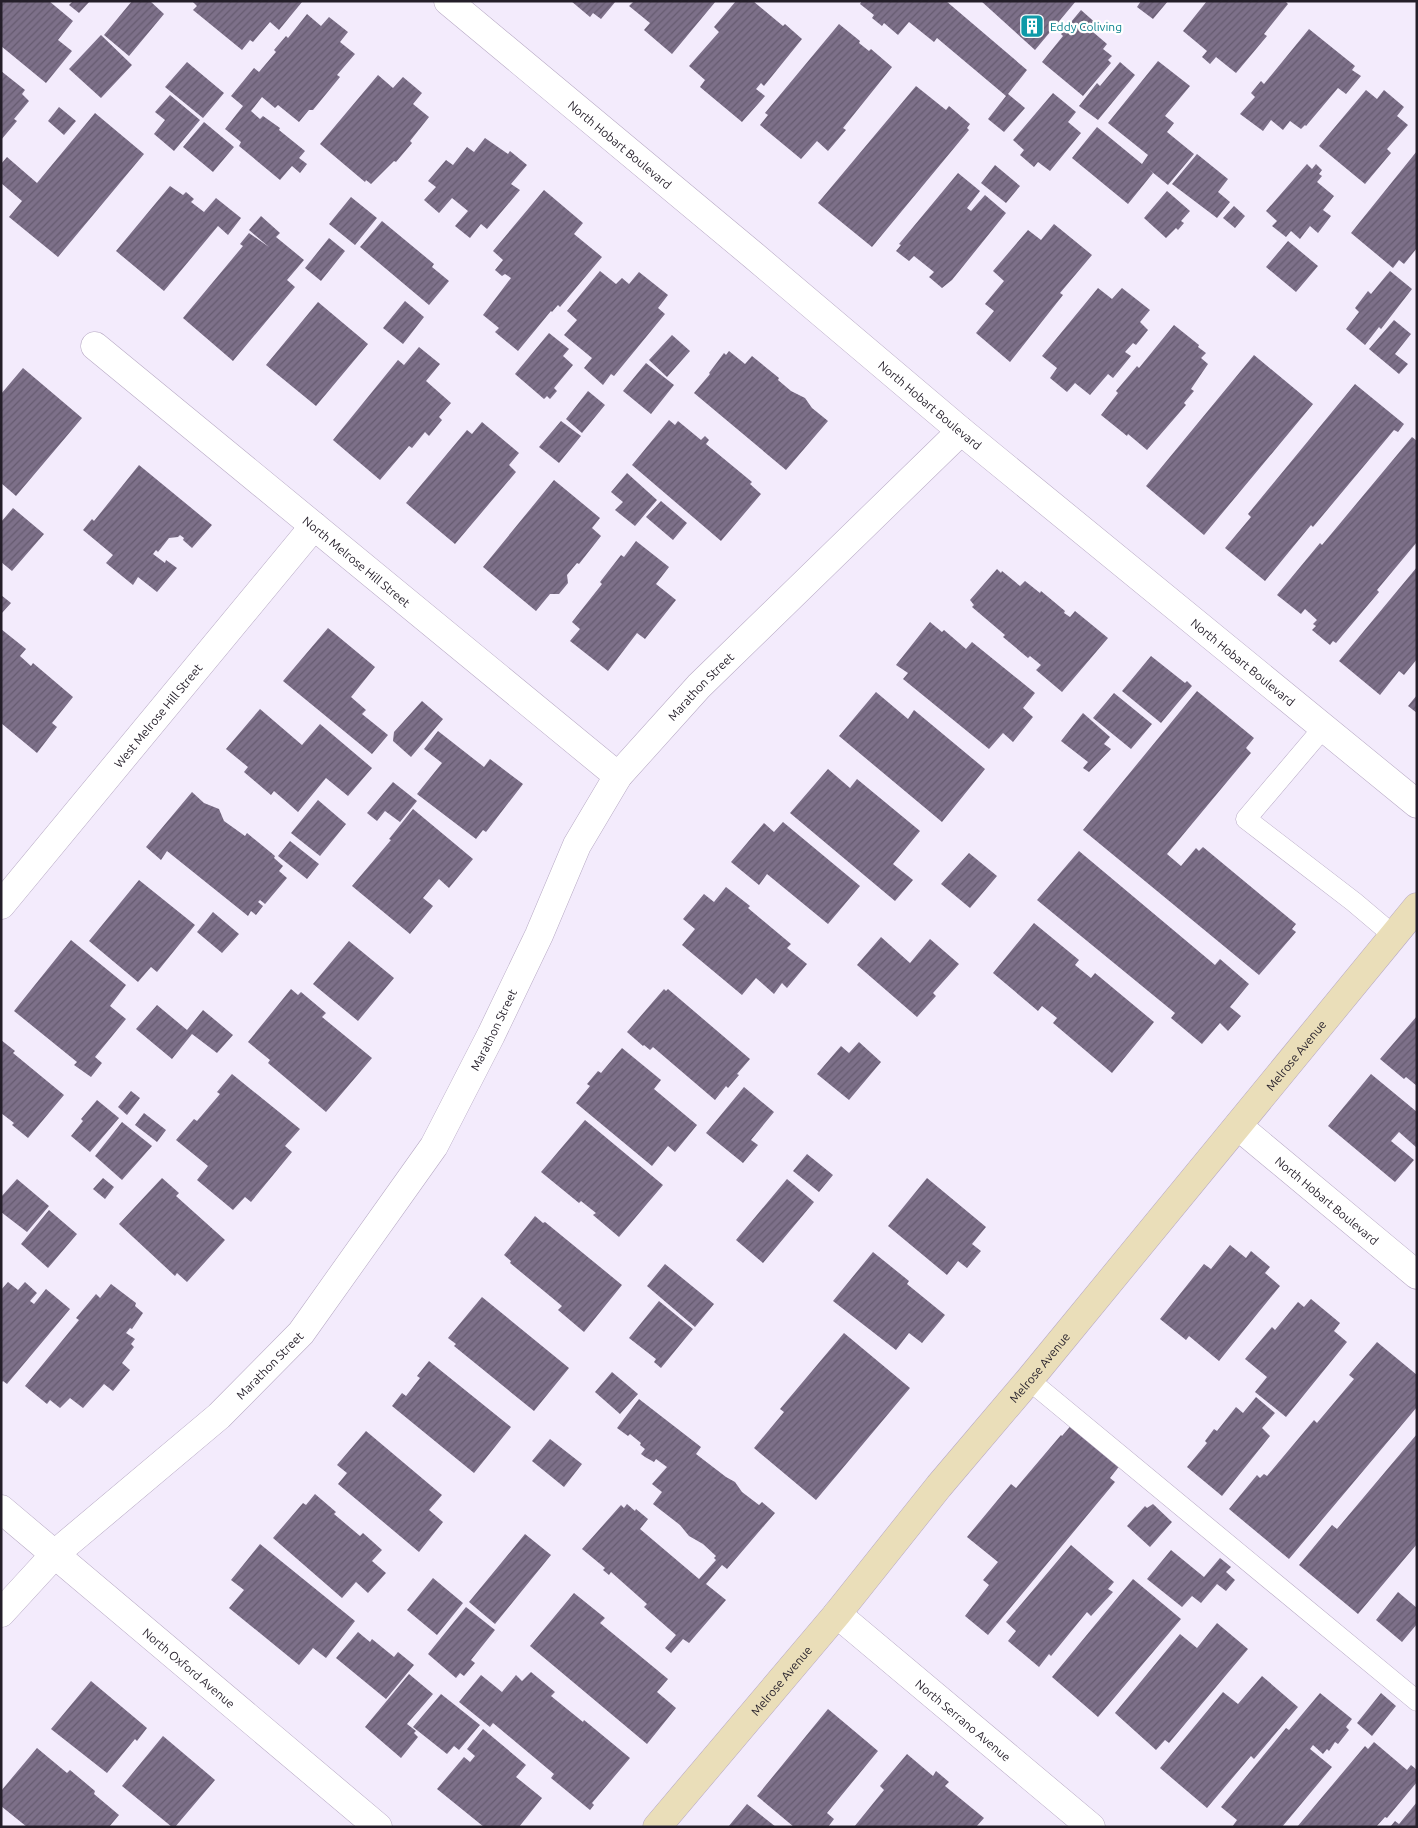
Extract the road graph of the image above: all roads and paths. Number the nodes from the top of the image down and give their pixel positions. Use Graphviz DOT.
graph roads {
  1 [pos="448,1"];
  2 [pos="95,346"];
  3 [pos="962,431"];
  4 [pos="314,526"];
  5 [pos="1324,727"];
  6 [pos="618,776"];
  7 [pos="1417,804"];
  8 [pos="1,905"];
  9 [pos="1417,907"];
  10 [pos="1393,935"];
  11 [pos="1238,1126"];
  12 [pos="1417,1275"];
  13 [pos="1029,1380"];
  14 [pos="1,1509"];
  15 [pos="56,1553"];
  16 [pos="1,1613"];
  17 [pos="837,1614"];
  18 [pos="1417,1701"];
  19 [pos="378,1827"];
  20 [pos="658,1827"];
  21 [pos="1091,1827"];
  1 -- 3 [label="street, North Hobart Boulevard"];
  2 -- 4 [label="street, North Melrose Hill Street"];
  3 -- 5 [label="street, North Hobart Boulevard"];
  3 -- 6 [label="street, Marathon Street"];
  4 -- 6 [label="street, North Melrose Hill Street"];
  4 -- 8 [label="street, West Melrose Hill Street"];
  5 -- 7 [label="street, North Hobart Boulevard"];
  5 -- 10 [label="lane"];
  6 -- 15 [label="street, Marathon Street"];
  9 -- 10 [label="main road, Melrose Avenue"];
  10 -- 11 [label="main road, Melrose Avenue"];
  11 -- 12 [label="street, North Hobart Boulevard"];
  11 -- 13 [label="main road, Melrose Avenue"];
  13 -- 17 [label="main road, Melrose Avenue"];
  13 -- 18 [label="lane"];
  14 -- 15 [label="street, North Oxford Avenue"];
  15 -- 16 [label="street, Marathon Street"];
  15 -- 19 [label="street, North Oxford Avenue"];
  17 -- 20 [label="main road, Melrose Avenue"];
  17 -- 21 [label="street, North Serrano Avenue"];
}
